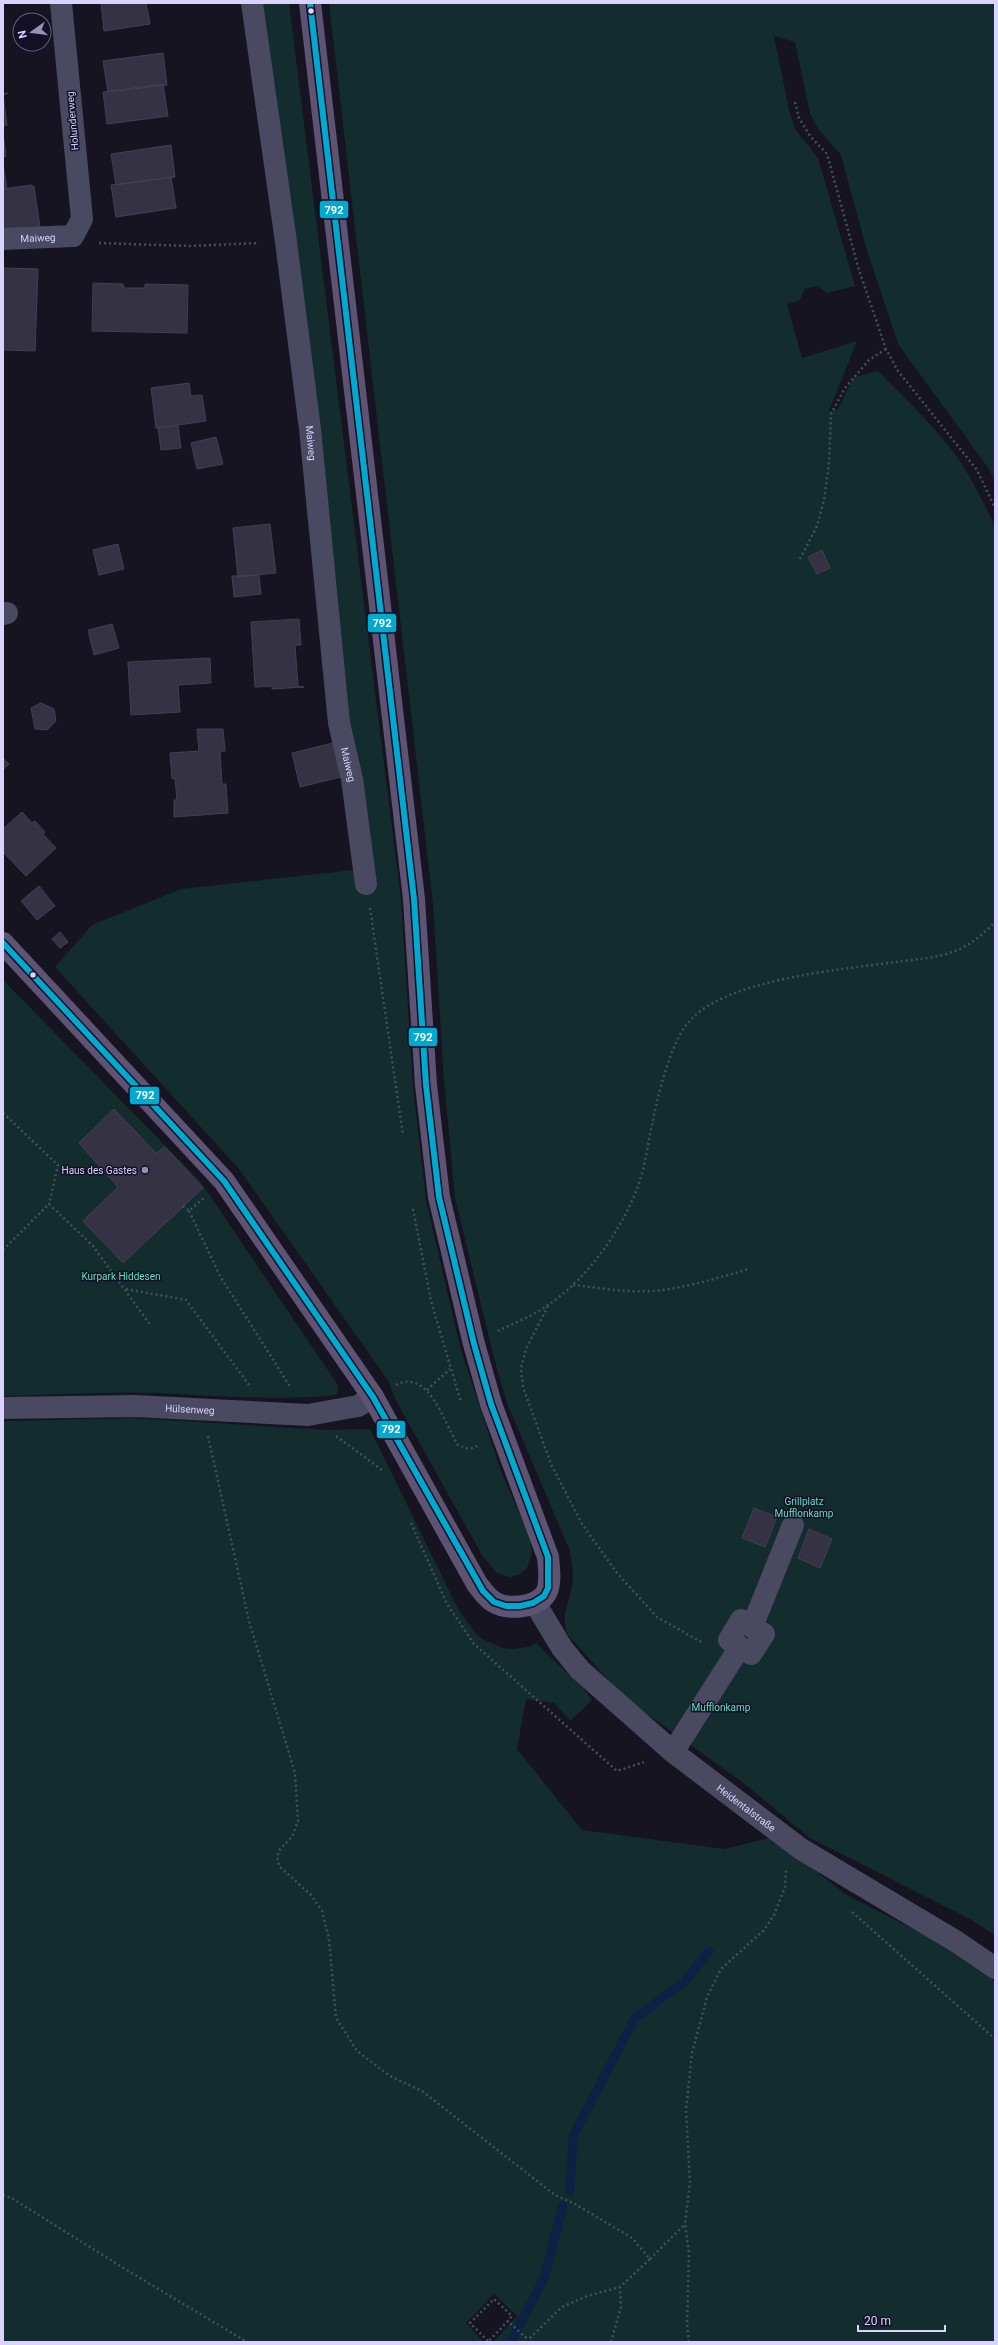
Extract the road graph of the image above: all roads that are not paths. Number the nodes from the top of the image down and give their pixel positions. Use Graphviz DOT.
graph roads {
  1 [pos="61,3"];
  2 [pos="252,3"];
  3 [pos="310,3"];
  4 [pos="73,236"];
  5 [pos="3,239"];
  6 [pos="366,884"];
  7 [pos="3,942"];
  8 [pos="373,1397"];
  9 [pos="3,1408"];
  10 [pos="793,1525"];
  11 [pos="535,1603"];
  12 [pos="673,1752"];
  13 [pos="995,1968"];
  1 -- 4 [label="street, Holunderweg"];
  2 -- 6 [label="street, Maiweg"];
  3 -- 11 [label="main road"];
  4 -- 5 [label="street, Maiweg"];
  7 -- 8 [label="main road"];
  8 -- 9 [label="street, Hülsenweg"];
  8 -- 11 [label="main road"];
  10 -- 12 [label="street"];
  11 -- 12 [label="street, Heidentalstraße"];
  12 -- 13 [label="street, Heidentalstraße"];
}
